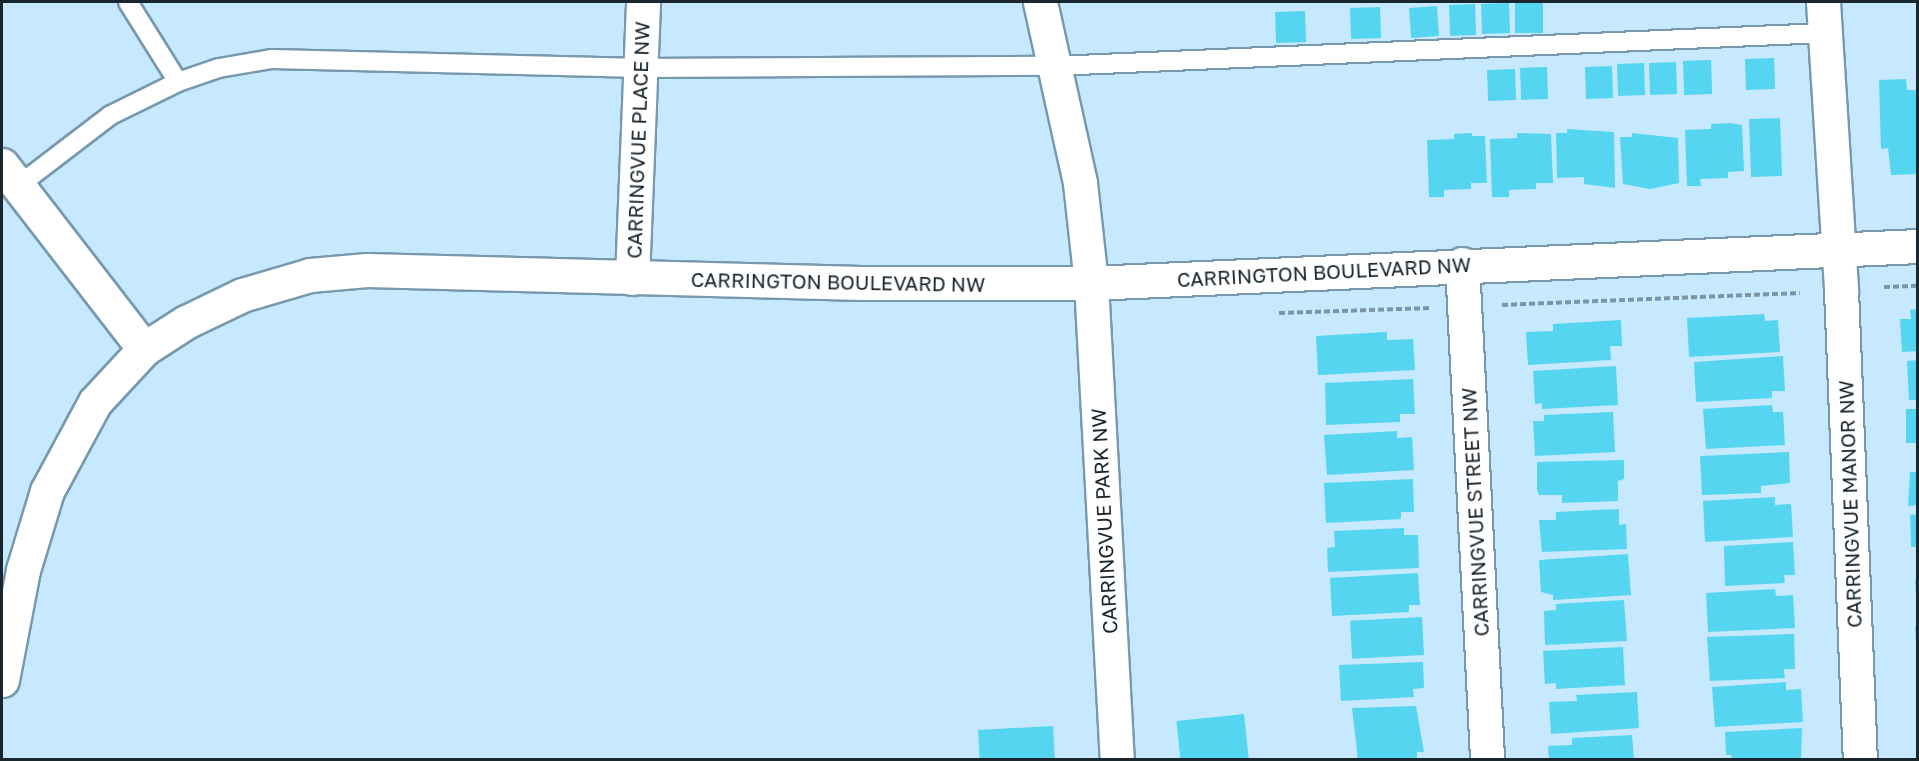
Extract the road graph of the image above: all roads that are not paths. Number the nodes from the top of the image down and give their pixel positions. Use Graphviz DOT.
graph roads {
  1 [pos="128,2"];
  2 [pos="644,2"];
  3 [pos="1040,2"];
  4 [pos="1824,17"];
  5 [pos="1054,66"];
  6 [pos="642,68"];
  7 [pos="178,82"];
  8 [pos="10,176"];
  9 [pos="1917,246"];
  10 [pos="1838,249"];
  11 [pos="1462,264"];
  12 [pos="632,278"];
  13 [pos="1091,283"];
  14 [pos="144,349"];
  15 [pos="2,680"];
  16 [pos="1117,759"];
  17 [pos="1487,759"];
  18 [pos="1860,759"];
  1 -- 7 [label="lane"];
  2 -- 6 [label="street, CARRINGVUE PLACE NW"];
  3 -- 5 [label="street, CARRINGVUE PARK NW"];
  4 -- 5 [label="lane"];
  4 -- 10 [label="street, CARRINGVUE MANOR NW"];
  5 -- 6 [label="lane"];
  5 -- 13 [label="street, CARRINGVUE PARK NW"];
  6 -- 7 [label="lane"];
  6 -- 12 [label="street, CARRINGVUE PLACE NW"];
  7 -- 8 [label="lane"];
  8 -- 14 [label="street"];
  9 -- 10 [label="street, CARRINGTON BOULEVARD NW"];
  10 -- 11 [label="street, CARRINGTON BOULEVARD NW"];
  10 -- 18 [label="street, CARRINGVUE MANOR NW"];
  11 -- 13 [label="street, CARRINGTON BOULEVARD NW"];
  11 -- 17 [label="street, CARRINGVUE STREET NW"];
  12 -- 13 [label="street, CARRINGTON BOULEVARD NW"];
  12 -- 14 [label="street, CARRINGTON BOULEVARD NW"];
  13 -- 16 [label="street, CARRINGVUE PARK NW"];
  14 -- 15 [label="street, CARRINGTON BOULEVARD NW"];
}
